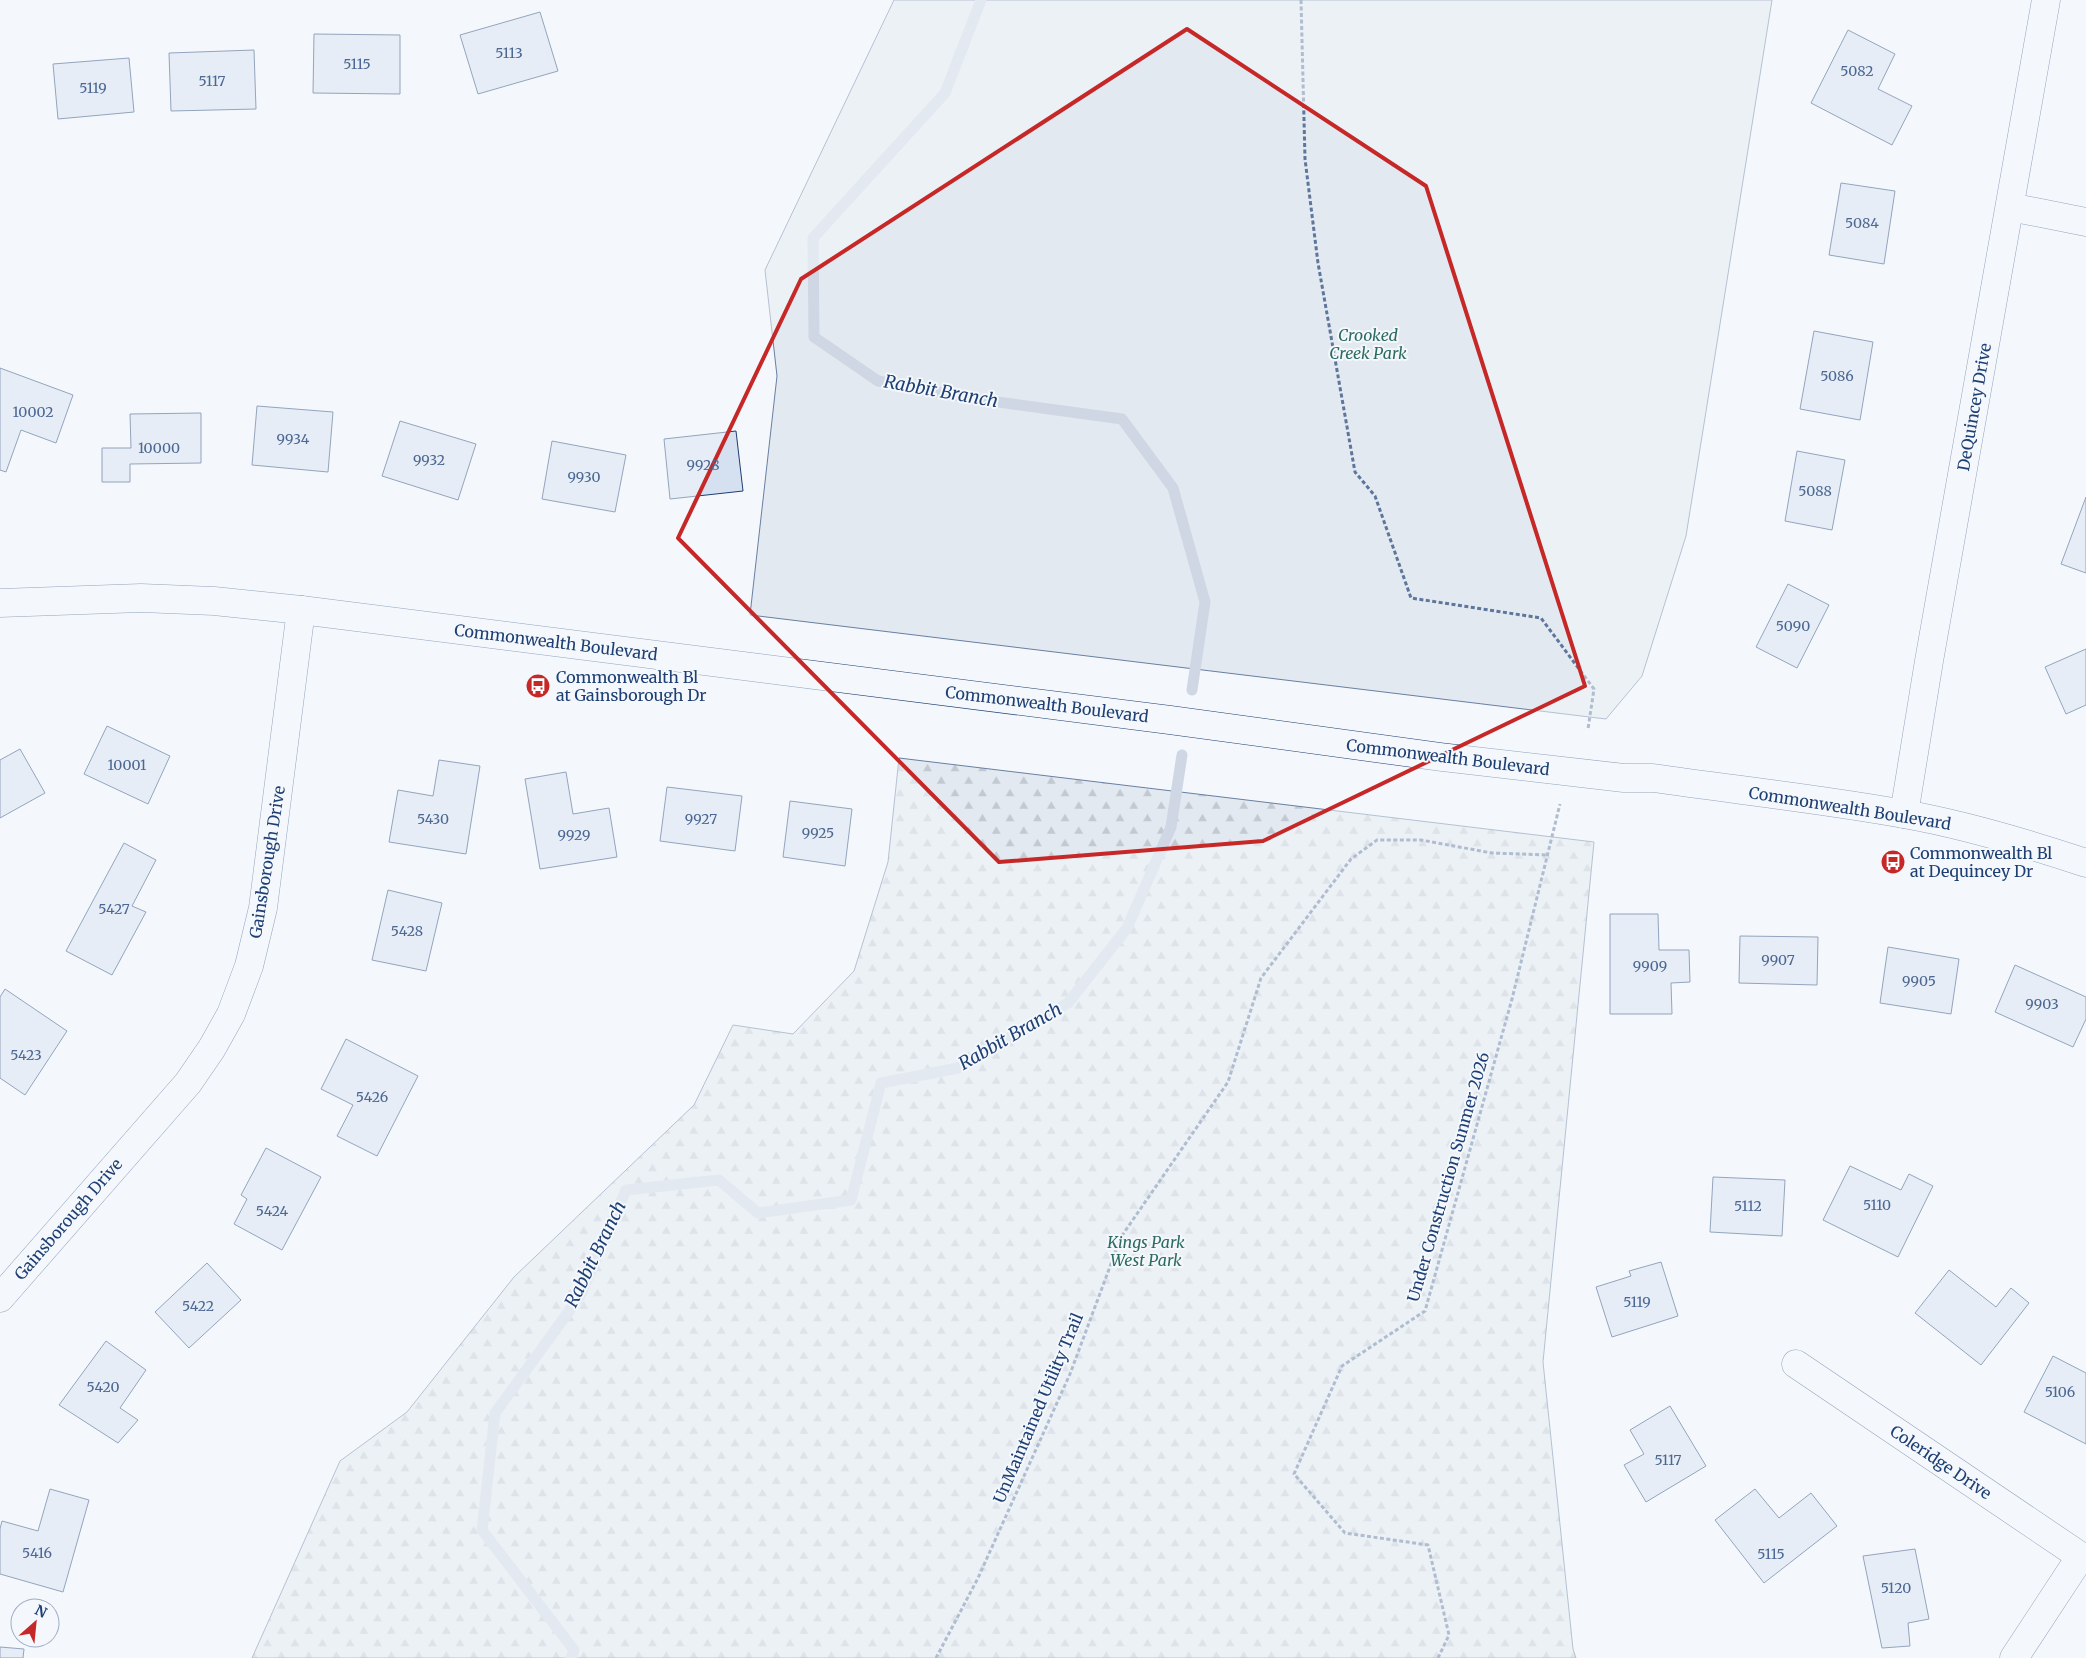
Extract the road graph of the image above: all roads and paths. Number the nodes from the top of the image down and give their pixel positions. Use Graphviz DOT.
graph roads {
  1 [pos="1302,0"];
  2 [pos="2046,0"];
  3 [pos="2010,207"];
  4 [pos="2086,222"];
  5 [pos="0,603"];
  6 [pos="301,610"];
  7 [pos="1588,729"];
  8 [pos="1567,772"];
  9 [pos="1904,814"];
  10 [pos="1547,856"];
  11 [pos="2086,863"];
  12 [pos="0,1298"];
  13 [pos="1796,1364"];
  14 [pos="2083,1558"];
  15 [pos="936,1658"];
  16 [pos="1438,1658"];
  17 [pos="2014,1658"];
  1 -- 7 [label="path"];
  2 -- 3 [label="street, DeQuincey Drive"];
  3 -- 4 [label="street"];
  3 -- 9 [label="street, DeQuincey Drive"];
  5 -- 6 [label="street, Commonwealth Boulevard"];
  6 -- 8 [label="street, Commonwealth Boulevard"];
  6 -- 12 [label="street, Gainsborough Drive"];
  8 -- 9 [label="street, Commonwealth Boulevard"];
  8 -- 10 [label="path, Under Construction Sunmer 2026"];
  9 -- 11 [label="street, Commonwealth Boulevard"];
  10 -- 15 [label="path, UnMaintained Utility Trail"];
  10 -- 16 [label="path, Under Construction Sunmer 2026"];
  13 -- 14 [label="street, Coleridge Drive"];
  14 -- 17 [label="street"];
}
